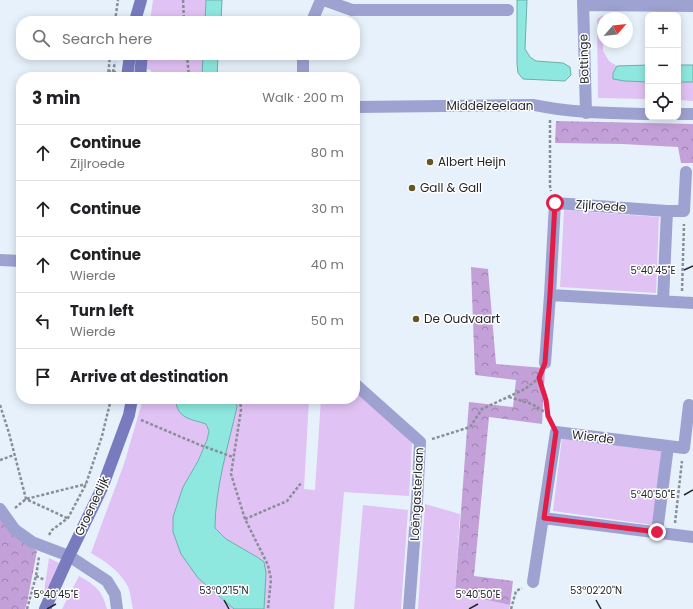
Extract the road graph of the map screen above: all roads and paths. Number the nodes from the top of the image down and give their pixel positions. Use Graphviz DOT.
graph roads {
  1 [pos="118,0"];
  2 [pos="183,0"];
  3 [pos="322,0"];
  4 [pos="141,2"];
  5 [pos="583,2"];
  6 [pos="662,3"];
  7 [pos="414,5"];
  8 [pos="693,6"];
  9 [pos="508,10"];
  10 [pos="116,16"];
  11 [pos="137,16"];
  12 [pos="142,16"];
  13 [pos="184,16"];
  14 [pos="314,16"];
  15 [pos="110,60"];
  16 [pos="129,60"];
  17 [pos="142,60"];
  18 [pos="188,60"];
  19 [pos="303,60"];
  20 [pos="108,72"];
  21 [pos="128,72"];
  22 [pos="140,72"];
  23 [pos="189,72"];
  24 [pos="303,72"];
  25 [pos="360,107"];
  26 [pos="550,108"];
  27 [pos="586,113"];
  28 [pos="645,114"];
  29 [pos="681,114"];
  30 [pos="693,114"];
  31 [pos="686,172"];
  32 [pos="555,203"];
  33 [pos="668,211"];
  34 [pos="684,211"];
  35 [pos="0,260"];
  36 [pos="16,261"];
  37 [pos="550,295"];
  38 [pos="663,301"];
  39 [pos="687,303"];
  40 [pos="545,363"];
  41 [pos="539,378"];
  42 [pos="360,388"];
  43 [pos="508,397"];
  44 [pos="110,404"];
  45 [pos="131,404"];
  46 [pos="240,404"];
  47 [pos="689,404"];
  48 [pos="0,405"];
  49 [pos="108,410"];
  50 [pos="548,414"];
  51 [pos="129,415"];
  52 [pos="556,432"];
  53 [pos="420,442"];
  54 [pos="668,446"];
  55 [pos="684,448"];
  56 [pos="14,454"];
  57 [pos="233,457"];
  58 [pos="0,460"];
  59 [pos="301,483"];
  60 [pos="86,484"];
  61 [pos="26,499"];
  62 [pos="2,513"];
  63 [pos="68,518"];
  64 [pos="544,518"];
  65 [pos="245,519"];
  66 [pos="657,532"];
  67 [pos="674,534"];
  68 [pos="693,537"];
  69 [pos="41,546"];
  70 [pos="69,556"];
  71 [pos="534,582"];
  72 [pos="27,609"];
  73 [pos="45,609"];
  74 [pos="117,609"];
  75 [pos="268,609"];
  76 [pos="409,609"];
  77 [pos="511,609"];
  1 -- 10 [label="path"];
  2 -- 13 [label="path"];
  3 -- 7 [label="street"];
  3 -- 14 [label="street"];
  4 -- 11 [label="main road"];
  4 -- 12 [label="main road"];
  5 -- 6 [label="street, Bottinge"];
  5 -- 27 [label="street, Bottinge"];
  6 -- 8 [label="street, Bottinge"];
  7 -- 9 [label="street"];
  15 -- 20 [label="path"];
  16 -- 21 [label="main road"];
  17 -- 22 [label="main road"];
  18 -- 23 [label="path"];
  19 -- 24 [label="street"];
  25 -- 26 [label="street, Middelzeelaan"];
  26 -- 27 [label="street, Middelzeelaan"];
  26 -- 32 [label="path"];
  27 -- 28 [label="street, Middelzeelaan"];
  29 -- 30 [label="street"];
  31 -- 34 [label="street"];
  32 -- 33 [label="street, Zijlroede"];
  32 -- 37 [label="street"];
  33 -- 34 [label="street, Zijlroede"];
  33 -- 38 [label="street"];
  34 -- 39 [label="path"];
  35 -- 36 [label="street"];
  37 -- 38 [label="street"];
  37 -- 40 [label="street"];
  38 -- 39 [label="street"];
  40 -- 41 [label="path"];
  41 -- 43 [label="path"];
  41 -- 50 [label="path"];
  42 -- 53 [label="street, Loëngasterlaan"];
  43 -- 50 [label="path"];
  43 -- 53 [label="path"];
  44 -- 49 [label="path"];
  45 -- 51 [label="main road, Groenedijk"];
  46 -- 57 [label="path"];
  47 -- 55 [label="street"];
  48 -- 56 [label="path"];
  49 -- 51 [label="path"];
  49 -- 60 [label="path"];
  50 -- 52 [label="path"];
  51 -- 57 [label="path"];
  51 -- 70 [label="main road, Groenedijk"];
  52 -- 54 [label="street, Wierde"];
  52 -- 64 [label="street, Wierde"];
  53 -- 76 [label="street, Loëngasterlaan"];
  54 -- 55 [label="street, Wierde"];
  54 -- 66 [label="street"];
  55 -- 67 [label="path"];
  56 -- 58 [label="path"];
  56 -- 61 [label="path"];
  57 -- 65 [label="path"];
  59 -- 65 [label="path"];
  60 -- 61 [label="path"];
  60 -- 63 [label="path"];
  61 -- 62 [label="path"];
  61 -- 63 [label="path"];
  62 -- 69 [label="street"];
  63 -- 69 [label="path"];
  64 -- 66 [label="street"];
  64 -- 71 [label="street, Wierde"];
  65 -- 75 [label="path"];
  66 -- 67 [label="street"];
  67 -- 68 [label="street"];
  69 -- 70 [label="street"];
  69 -- 72 [label="path"];
  70 -- 73 [label="main road, Groenedijk"];
  70 -- 74 [label="street"];
  71 -- 77 [label="path"];
}
